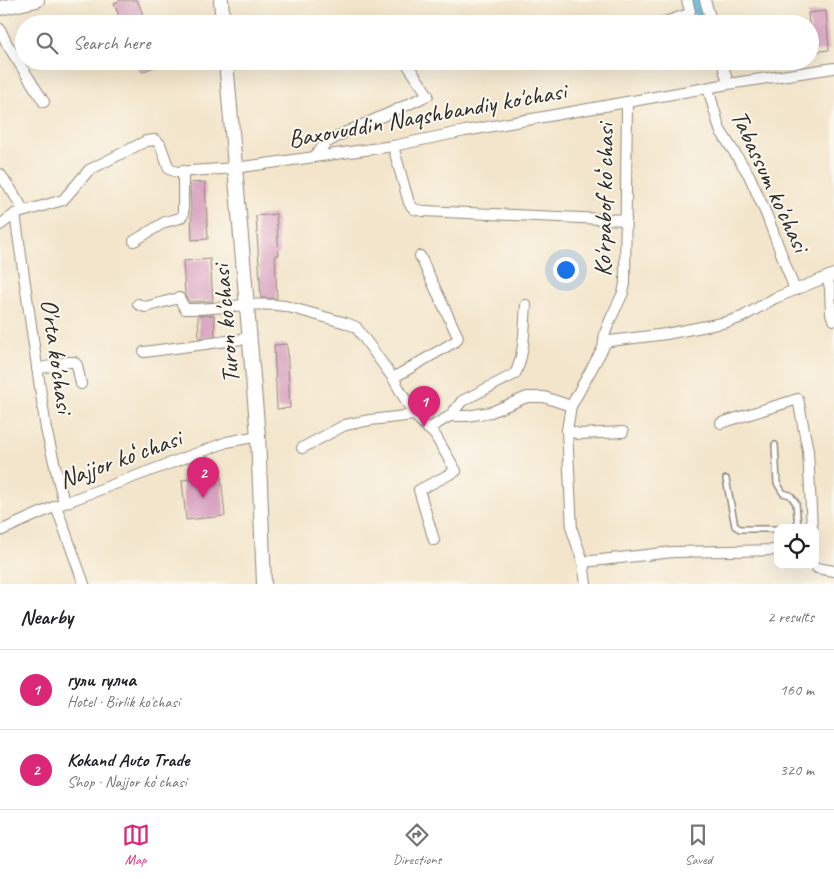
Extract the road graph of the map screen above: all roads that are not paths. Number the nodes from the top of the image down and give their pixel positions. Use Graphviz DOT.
graph roads {
  1 [pos="37,0"];
  2 [pos="221,0"];
  3 [pos="687,0"];
  4 [pos="705,0"];
  5 [pos="4,5"];
  6 [pos="222,15"];
  7 [pos="686,15"];
  8 [pos="709,15"];
  9 [pos="0,29"];
  10 [pos="15,57"];
  11 [pos="834,68"];
  12 [pos="24,70"];
  13 [pos="227,70"];
  14 [pos="411,70"];
  15 [pos="724,70"];
  16 [pos="728,84"];
  17 [pos="708,88"];
  18 [pos="44,102"];
  19 [pos="627,102"];
  20 [pos="393,146"];
  21 [pos="314,157"];
  22 [pos="234,168"];
  23 [pos="183,171"];
  24 [pos="0,174"];
  25 [pos="19,213"];
  26 [pos="626,220"];
  27 [pos="0,225"];
  28 [pos="134,241"];
  29 [pos="420,256"];
  30 [pos="830,276"];
  31 [pos="795,290"];
  32 [pos="138,304"];
  33 [pos="247,305"];
  34 [pos="526,306"];
  35 [pos="834,320"];
  36 [pos="250,338"];
  37 [pos="604,344"];
  38 [pos="144,352"];
  39 [pos="37,369"];
  40 [pos="393,378"];
  41 [pos="81,384"];
  42 [pos="571,406"];
  43 [pos="414,414"];
  44 [pos="450,416"];
  45 [pos="721,423"];
  46 [pos="428,429"];
  47 [pos="567,430"];
  48 [pos="623,432"];
  49 [pos="258,436"];
  50 [pos="775,445"];
  51 [pos="302,448"];
  52 [pos="726,479"];
  53 [pos="60,504"];
  54 [pos="798,524"];
  55 [pos="812,524"];
  56 [pos="774,528"];
  57 [pos="0,531"];
  58 [pos="434,540"];
  59 [pos="774,550"];
  60 [pos="583,562"];
  61 [pos="819,568"];
  62 [pos="834,571"];
  63 [pos="84,584"];
  64 [pos="264,584"];
  65 [pos="586,584"];
  1 -- 5 [label="main road"];
  2 -- 6 [label="main road"];
  3 -- 7 [label="street"];
  4 -- 8 [label="street"];
  9 -- 10 [label="street"];
  11 -- 16 [label="street, Baxovuddin Naqshbandiy ko'chasi"];
  12 -- 18 [label="street"];
  13 -- 22 [label="main road, Turon ko'chasi"];
  14 -- 21 [label="street"];
  15 -- 16 [label="street"];
  16 -- 17 [label="street, Baxovuddin Naqshbandiy ko'chasi"];
  17 -- 19 [label="street, Baxovuddin Naqshbandiy ko'chasi"];
  17 -- 31 [label="street, Tabassum ko'chasi"];
  19 -- 20 [label="street, Baxovuddin Naqshbandiy ko'chasi"];
  19 -- 26 [label="street, Ko'rpabof koʻchasi"];
  20 -- 21 [label="street, Baxovuddin Naqshbandiy ko'chasi"];
  20 -- 26 [label="street"];
  21 -- 22 [label="street, Baxovuddin Naqshbandiy ko'chasi"];
  22 -- 23 [label="street, Baxovuddin Naqshbandiy ko'chasi"];
  22 -- 33 [label="main road, Turon ko'chasi"];
  23 -- 25 [label="street"];
  23 -- 28 [label="street"];
  24 -- 25 [label="street"];
  25 -- 27 [label="street"];
  25 -- 39 [label="street, O'rta ko'chasi"];
  26 -- 37 [label="street, Ko'rpabof koʻchasi"];
  29 -- 40 [label="street"];
  30 -- 31 [label="street"];
  30 -- 35 [label="street"];
  31 -- 37 [label="street"];
  32 -- 33 [label="street"];
  33 -- 36 [label="main road, Turon ko'chasi"];
  33 -- 40 [label="street"];
  34 -- 44 [label="street"];
  36 -- 38 [label="street"];
  36 -- 49 [label="main road, Turon ko'chasi"];
  37 -- 42 [label="street, Ko'rpabof koʻchasi"];
  39 -- 41 [label="street"];
  39 -- 53 [label="street, O'rta ko'chasi"];
  40 -- 43 [label="street"];
  42 -- 44 [label="street"];
  42 -- 47 [label="street, Ko'rpabof koʻchasi"];
  43 -- 46 [label="street"];
  43 -- 51 [label="street"];
  44 -- 46 [label="street"];
  45 -- 55 [label="street"];
  46 -- 58 [label="street"];
  47 -- 48 [label="street"];
  47 -- 60 [label="street, Ko'rpabof koʻchasi"];
  49 -- 53 [label="street, Najjor koʻchasi"];
  49 -- 64 [label="main road, Turon ko'chasi"];
  50 -- 54 [label="lane"];
  52 -- 56 [label="lane"];
  53 -- 57 [label="street, Najjor koʻchasi"];
  53 -- 63 [label="street, O'rta ko'chasi"];
  59 -- 60 [label="street"];
  60 -- 65 [label="street, Ko'rpabof koʻchasi"];
  61 -- 62 [label="street"];
}
